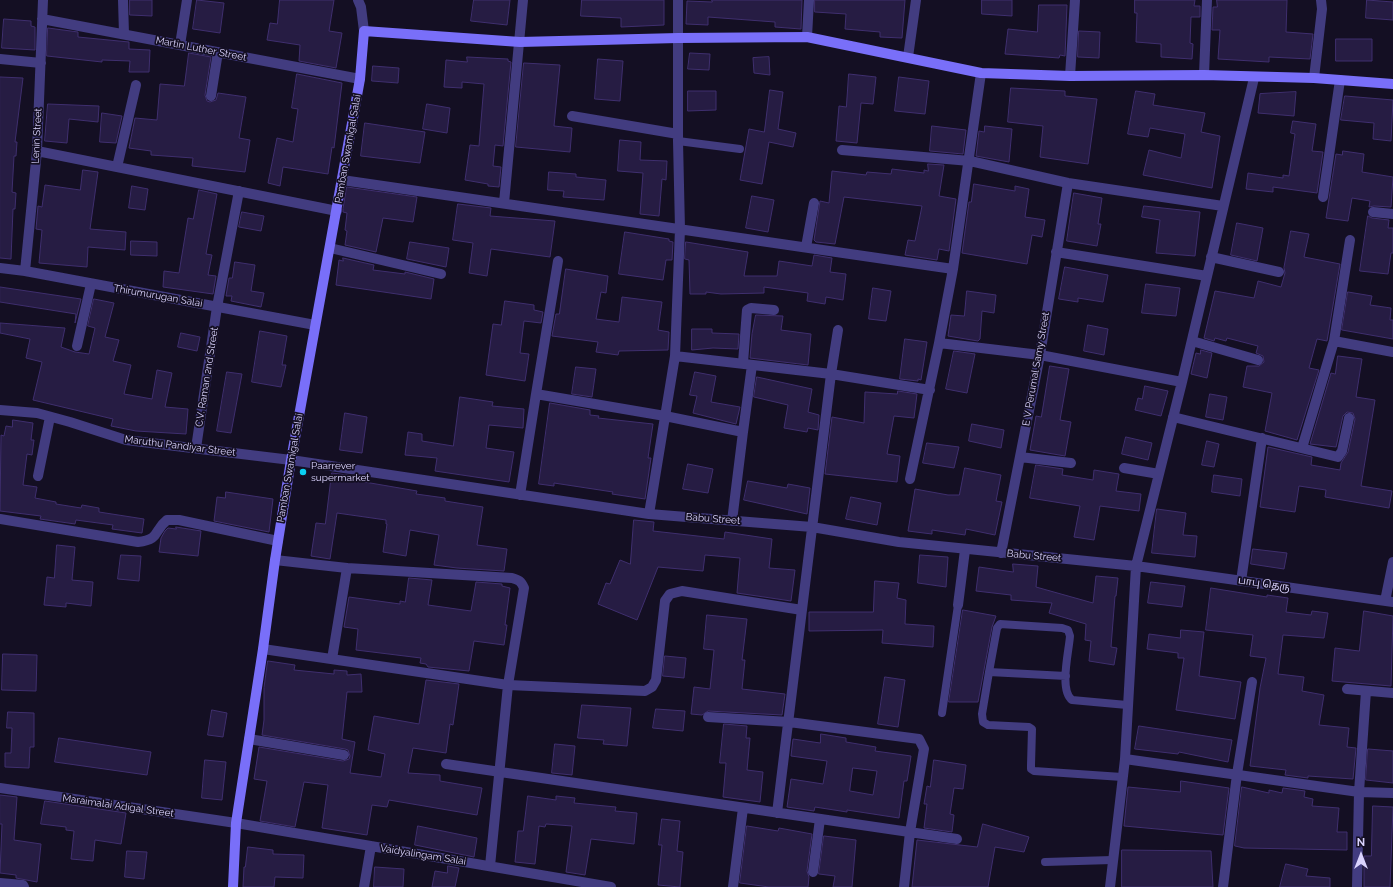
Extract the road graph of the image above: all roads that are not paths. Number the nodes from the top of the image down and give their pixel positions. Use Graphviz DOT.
graph roads {
  1 [pos="43,0"];
  2 [pos="123,0"];
  3 [pos="187,0"];
  4 [pos="358,0"];
  5 [pos="523,0"];
  6 [pos="678,0"];
  7 [pos="809,0"];
  8 [pos="916,0"];
  9 [pos="1075,0"];
  10 [pos="1207,0"];
  11 [pos="1321,0"];
  12 [pos="42,19"];
  13 [pos="364,31"];
  14 [pos="124,34"];
  15 [pos="807,37"];
  16 [pos="678,38"];
  17 [pos="520,42"];
  18 [pos="180,45"];
  19 [pos="218,52"];
  20 [pos="908,57"];
  21 [pos="0,59"];
  22 [pos="41,63"];
  23 [pos="981,73"];
  24 [pos="1204,75"];
  25 [pos="1070,76"];
  26 [pos="1254,78"];
  27 [pos="1314,78"];
  28 [pos="360,79"];
  29 [pos="1340,80"];
  30 [pos="1393,84"];
  31 [pos="136,85"];
  32 [pos="211,96"];
  33 [pos="572,116"];
  34 [pos="678,137"];
  35 [pos="740,149"];
  36 [pos="842,150"];
  37 [pos="37,151"];
  38 [pos="970,161"];
  39 [pos="117,167"];
  40 [pos="342,180"];
  41 [pos="1068,183"];
  42 [pos="239,191"];
  43 [pos="1323,198"];
  44 [pos="504,203"];
  45 [pos="814,204"];
  46 [pos="1223,206"];
  47 [pos="337,211"];
  48 [pos="1373,212"];
  49 [pos="1393,214"];
  50 [pos="680,229"];
  51 [pos="1350,240"];
  52 [pos="806,247"];
  53 [pos="330,248"];
  54 [pos="1056,252"];
  55 [pos="1211,257"];
  56 [pos="558,261"];
  57 [pos="0,268"];
  58 [pos="953,268"];
  59 [pos="25,271"];
  60 [pos="1279,272"];
  61 [pos="441,274"];
  62 [pos="1206,276"];
  63 [pos="91,284"];
  64 [pos="217,307"];
  65 [pos="774,310"];
  66 [pos="315,325"];
  67 [pos="838,330"];
  68 [pos="1192,341"];
  69 [pos="1334,341"];
  70 [pos="939,343"];
  71 [pos="77,346"];
  72 [pos="1393,352"];
  73 [pos="1040,355"];
  74 [pos="675,356"];
  75 [pos="1258,360"];
  76 [pos="748,364"];
  77 [pos="830,374"];
  78 [pos="1182,382"];
  79 [pos="930,390"];
  80 [pos="536,394"];
  81 [pos="0,410"];
  82 [pos="665,416"];
  83 [pos="50,417"];
  84 [pos="1173,418"];
  85 [pos="1349,418"];
  86 [pos="743,432"];
  87 [pos="1262,438"];
  88 [pos="196,448"];
  89 [pos="1302,448"];
  90 [pos="1020,457"];
  91 [pos="291,460"];
  92 [pos="1071,463"];
  93 [pos="1124,468"];
  94 [pos="1159,474"];
  95 [pos="38,476"];
  96 [pos="910,479"];
  97 [pos="520,495"];
  98 [pos="649,514"];
  99 [pos="0,520"];
  100 [pos="732,521"];
  101 [pos="812,526"];
  102 [pos="278,541"];
  103 [pos="965,550"];
  104 [pos="1001,553"];
  105 [pos="275,560"];
  106 [pos="1393,562"];
  107 [pos="1136,566"];
  108 [pos="347,568"];
  109 [pos="1242,581"];
  110 [pos="1389,602"];
  111 [pos="958,605"];
  112 [pos="802,610"];
  113 [pos="263,649"];
  114 [pos="332,659"];
  115 [pos="989,672"];
  116 [pos="1066,676"];
  117 [pos="1252,682"];
  118 [pos="508,685"];
  119 [pos="1347,689"];
  120 [pos="1366,691"];
  121 [pos="1393,693"];
  122 [pos="1127,705"];
  123 [pos="942,713"];
  124 [pos="708,717"];
  125 [pos="788,722"];
  126 [pos="249,739"];
  127 [pos="344,755"];
  128 [pos="1125,759"];
  129 [pos="446,764"];
  130 [pos="500,773"];
  131 [pos="1236,774"];
  132 [pos="1122,777"];
  133 [pos="0,788"];
  134 [pos="1359,792"];
  135 [pos="1393,793"];
  136 [pos="743,808"];
  137 [pos="777,813"];
  138 [pos="820,819"];
  139 [pos="236,823"];
  140 [pos="910,832"];
  141 [pos="957,839"];
  142 [pos="371,846"];
  143 [pos="1112,860"];
  144 [pos="1045,862"];
  145 [pos="490,866"];
  146 [pos="813,872"];
  147 [pos="0,883"];
  148 [pos="24,887"];
  149 [pos="233,887"];
  150 [pos="364,887"];
  151 [pos="611,887"];
  152 [pos="732,887"];
  153 [pos="904,887"];
  154 [pos="1110,887"];
  155 [pos="1223,887"];
  156 [pos="1357,887"];
  1 -- 12 [label="street, Lenin Street"];
  2 -- 14 [label="street"];
  3 -- 18 [label="street"];
  4 -- 13 [label="street"];
  5 -- 17 [label="street"];
  6 -- 16 [label="street"];
  7 -- 15 [label="street"];
  8 -- 20 [label="street"];
  9 -- 25 [label="street"];
  10 -- 24 [label="street"];
  11 -- 27 [label="street"];
  12 -- 14 [label="street, Martin Luther Street"];
  12 -- 22 [label="street, Lenin Street"];
  13 -- 17 [label="street"];
  13 -- 28 [label="street, Pamban Swamigal Salai"];
  14 -- 18 [label="street, Martin Luther Street"];
  15 -- 16 [label="street"];
  15 -- 20 [label="street"];
  16 -- 17 [label="street"];
  16 -- 34 [label="street"];
  17 -- 44 [label="street"];
  18 -- 19 [label="street, Martin Luther Street"];
  19 -- 28 [label="street, Martin Luther Street"];
  19 -- 32 [label="street"];
  20 -- 23 [label="street"];
  21 -- 22 [label="street"];
  22 -- 37 [label="street, Lenin Street"];
  23 -- 25 [label="street"];
  23 -- 38 [label="street"];
  24 -- 25 [label="street"];
  24 -- 26 [label="street"];
  26 -- 27 [label="street"];
  26 -- 46 [label="street"];
  27 -- 29 [label="street"];
  28 -- 40 [label="street, Pamban Swamigal Salai"];
  29 -- 30 [label="street"];
  29 -- 43 [label="street"];
  31 -- 39 [label="street"];
  33 -- 34 [label="street"];
  34 -- 35 [label="lane"];
  34 -- 50 [label="street"];
  36 -- 38 [label="street"];
  37 -- 39 [label="street"];
  37 -- 59 [label="street, Lenin Street"];
  38 -- 41 [label="street"];
  38 -- 58 [label="street"];
  39 -- 42 [label="street"];
  40 -- 44 [label="street"];
  40 -- 47 [label="street, Pamban Swamigal Salai"];
  41 -- 46 [label="street"];
  41 -- 54 [label="street, E V Perumal Samy Street"];
  42 -- 47 [label="street"];
  42 -- 64 [label="street, C.V. Raman 2nd Street"];
  44 -- 50 [label="street"];
  45 -- 52 [label="street"];
  46 -- 55 [label="street"];
  47 -- 53 [label="street, Pamban Swamigal Salai"];
  48 -- 49 [label="street"];
  50 -- 52 [label="street"];
  50 -- 74 [label="street"];
  51 -- 69 [label="street"];
  52 -- 58 [label="street"];
  53 -- 61 [label="street"];
  53 -- 66 [label="street, Pamban Swamigal Salai"];
  54 -- 62 [label="street"];
  54 -- 73 [label="street, E V Perumal Samy Street"];
  55 -- 60 [label="street"];
  55 -- 62 [label="street"];
  56 -- 80 [label="street"];
  57 -- 59 [label="street, Thirumurugan Salai"];
  58 -- 70 [label="street"];
  59 -- 63 [label="street, Thirumurugan Salai"];
  62 -- 68 [label="street"];
  63 -- 64 [label="street, Thirumurugan Salai"];
  63 -- 71 [label="street"];
  64 -- 66 [label="street, Thirumurugan Salai"];
  64 -- 88 [label="street, C.V. Raman 2nd Street"];
  65 -- 76 [label="street"];
  66 -- 91 [label="street, Pamban Swamigal Salai"];
  67 -- 77 [label="street"];
  68 -- 75 [label="street"];
  68 -- 78 [label="street"];
  69 -- 72 [label="street"];
  69 -- 89 [label="street"];
  70 -- 73 [label="street"];
  70 -- 79 [label="street"];
  73 -- 78 [label="street"];
  73 -- 90 [label="street, E V Perumal Samy Street"];
  74 -- 76 [label="street"];
  74 -- 82 [label="street"];
  76 -- 77 [label="street"];
  76 -- 86 [label="street"];
  77 -- 79 [label="street"];
  77 -- 101 [label="street"];
  78 -- 84 [label="street"];
  79 -- 96 [label="street"];
  80 -- 82 [label="street"];
  80 -- 97 [label="street"];
  81 -- 83 [label="street, Maruthu Pandiyar Street"];
  82 -- 86 [label="street"];
  82 -- 98 [label="street"];
  83 -- 88 [label="street, Maruthu Pandiyar Street"];
  83 -- 95 [label="street"];
  84 -- 87 [label="street"];
  84 -- 94 [label="street"];
  85 -- 89 [label="street"];
  86 -- 100 [label="street"];
  87 -- 89 [label="street"];
  87 -- 109 [label="street"];
  88 -- 91 [label="street, Maruthu Pandiyar Street"];
  90 -- 92 [label="street"];
  90 -- 104 [label="street, E V Perumal Samy Street"];
  91 -- 97 [label="street, Babu Street"];
  91 -- 102 [label="street, Pamban Swamigal Salai"];
  93 -- 94 [label="street"];
  94 -- 107 [label="street"];
  97 -- 98 [label="street, Babu Street"];
  98 -- 100 [label="street, Babu Street"];
  99 -- 102 [label="street"];
  100 -- 101 [label="street, Babu Street"];
  101 -- 103 [label="street, Babu Street"];
  101 -- 112 [label="street"];
  102 -- 105 [label="street, Pamban Swamigal Salai"];
  103 -- 104 [label="street, Babu Street"];
  103 -- 111 [label="street"];
  104 -- 107 [label="street, Babu Street"];
  105 -- 108 [label="street"];
  105 -- 113 [label="street, Pamban Swamigal Salai"];
  106 -- 110 [label="street"];
  107 -- 109 [label="street, பாபு தெரு"];
  107 -- 122 [label="street"];
  108 -- 114 [label="street"];
  108 -- 118 [label="street"];
  109 -- 110 [label="street, பாபு தெரு"];
  111 -- 123 [label="lane"];
  112 -- 118 [label="street"];
  112 -- 125 [label="street"];
  113 -- 114 [label="street"];
  113 -- 126 [label="street, Pamban Swamigal Salai"];
  114 -- 118 [label="street"];
  115 -- 116 [label="lane"];
  115 -- 116 [label="lane"];
  115 -- 132 [label="lane"];
  116 -- 122 [label="lane"];
  117 -- 131 [label="street"];
  118 -- 130 [label="street"];
  119 -- 120 [label="street"];
  120 -- 121 [label="street"];
  120 -- 134 [label="street"];
  122 -- 128 [label="street"];
  124 -- 125 [label="street"];
  125 -- 137 [label="street"];
  125 -- 140 [label="street"];
  126 -- 127 [label="street"];
  126 -- 139 [label="street, Pamban Swamigal Salai"];
  128 -- 131 [label="street"];
  128 -- 132 [label="street"];
  129 -- 130 [label="street"];
  130 -- 136 [label="street"];
  130 -- 145 [label="street"];
  131 -- 134 [label="street"];
  131 -- 155 [label="street"];
  132 -- 143 [label="street"];
  133 -- 139 [label="street, Maraimalai Adigal Street"];
  134 -- 135 [label="street"];
  134 -- 156 [label="street"];
  136 -- 137 [label="street"];
  136 -- 152 [label="street"];
  137 -- 138 [label="street"];
  138 -- 140 [label="street"];
  138 -- 146 [label="street"];
  139 -- 142 [label="street, Vaidyalingam Salai"];
  139 -- 149 [label="street, Pamban Swamigal Salai"];
  140 -- 141 [label="street"];
  140 -- 153 [label="street"];
  142 -- 145 [label="street, Vaidyalingam Salai"];
  142 -- 150 [label="street"];
  143 -- 144 [label="lane"];
  143 -- 154 [label="street"];
  145 -- 151 [label="street, Vaidyalingam Salai"];
  147 -- 148 [label="street"];
}
